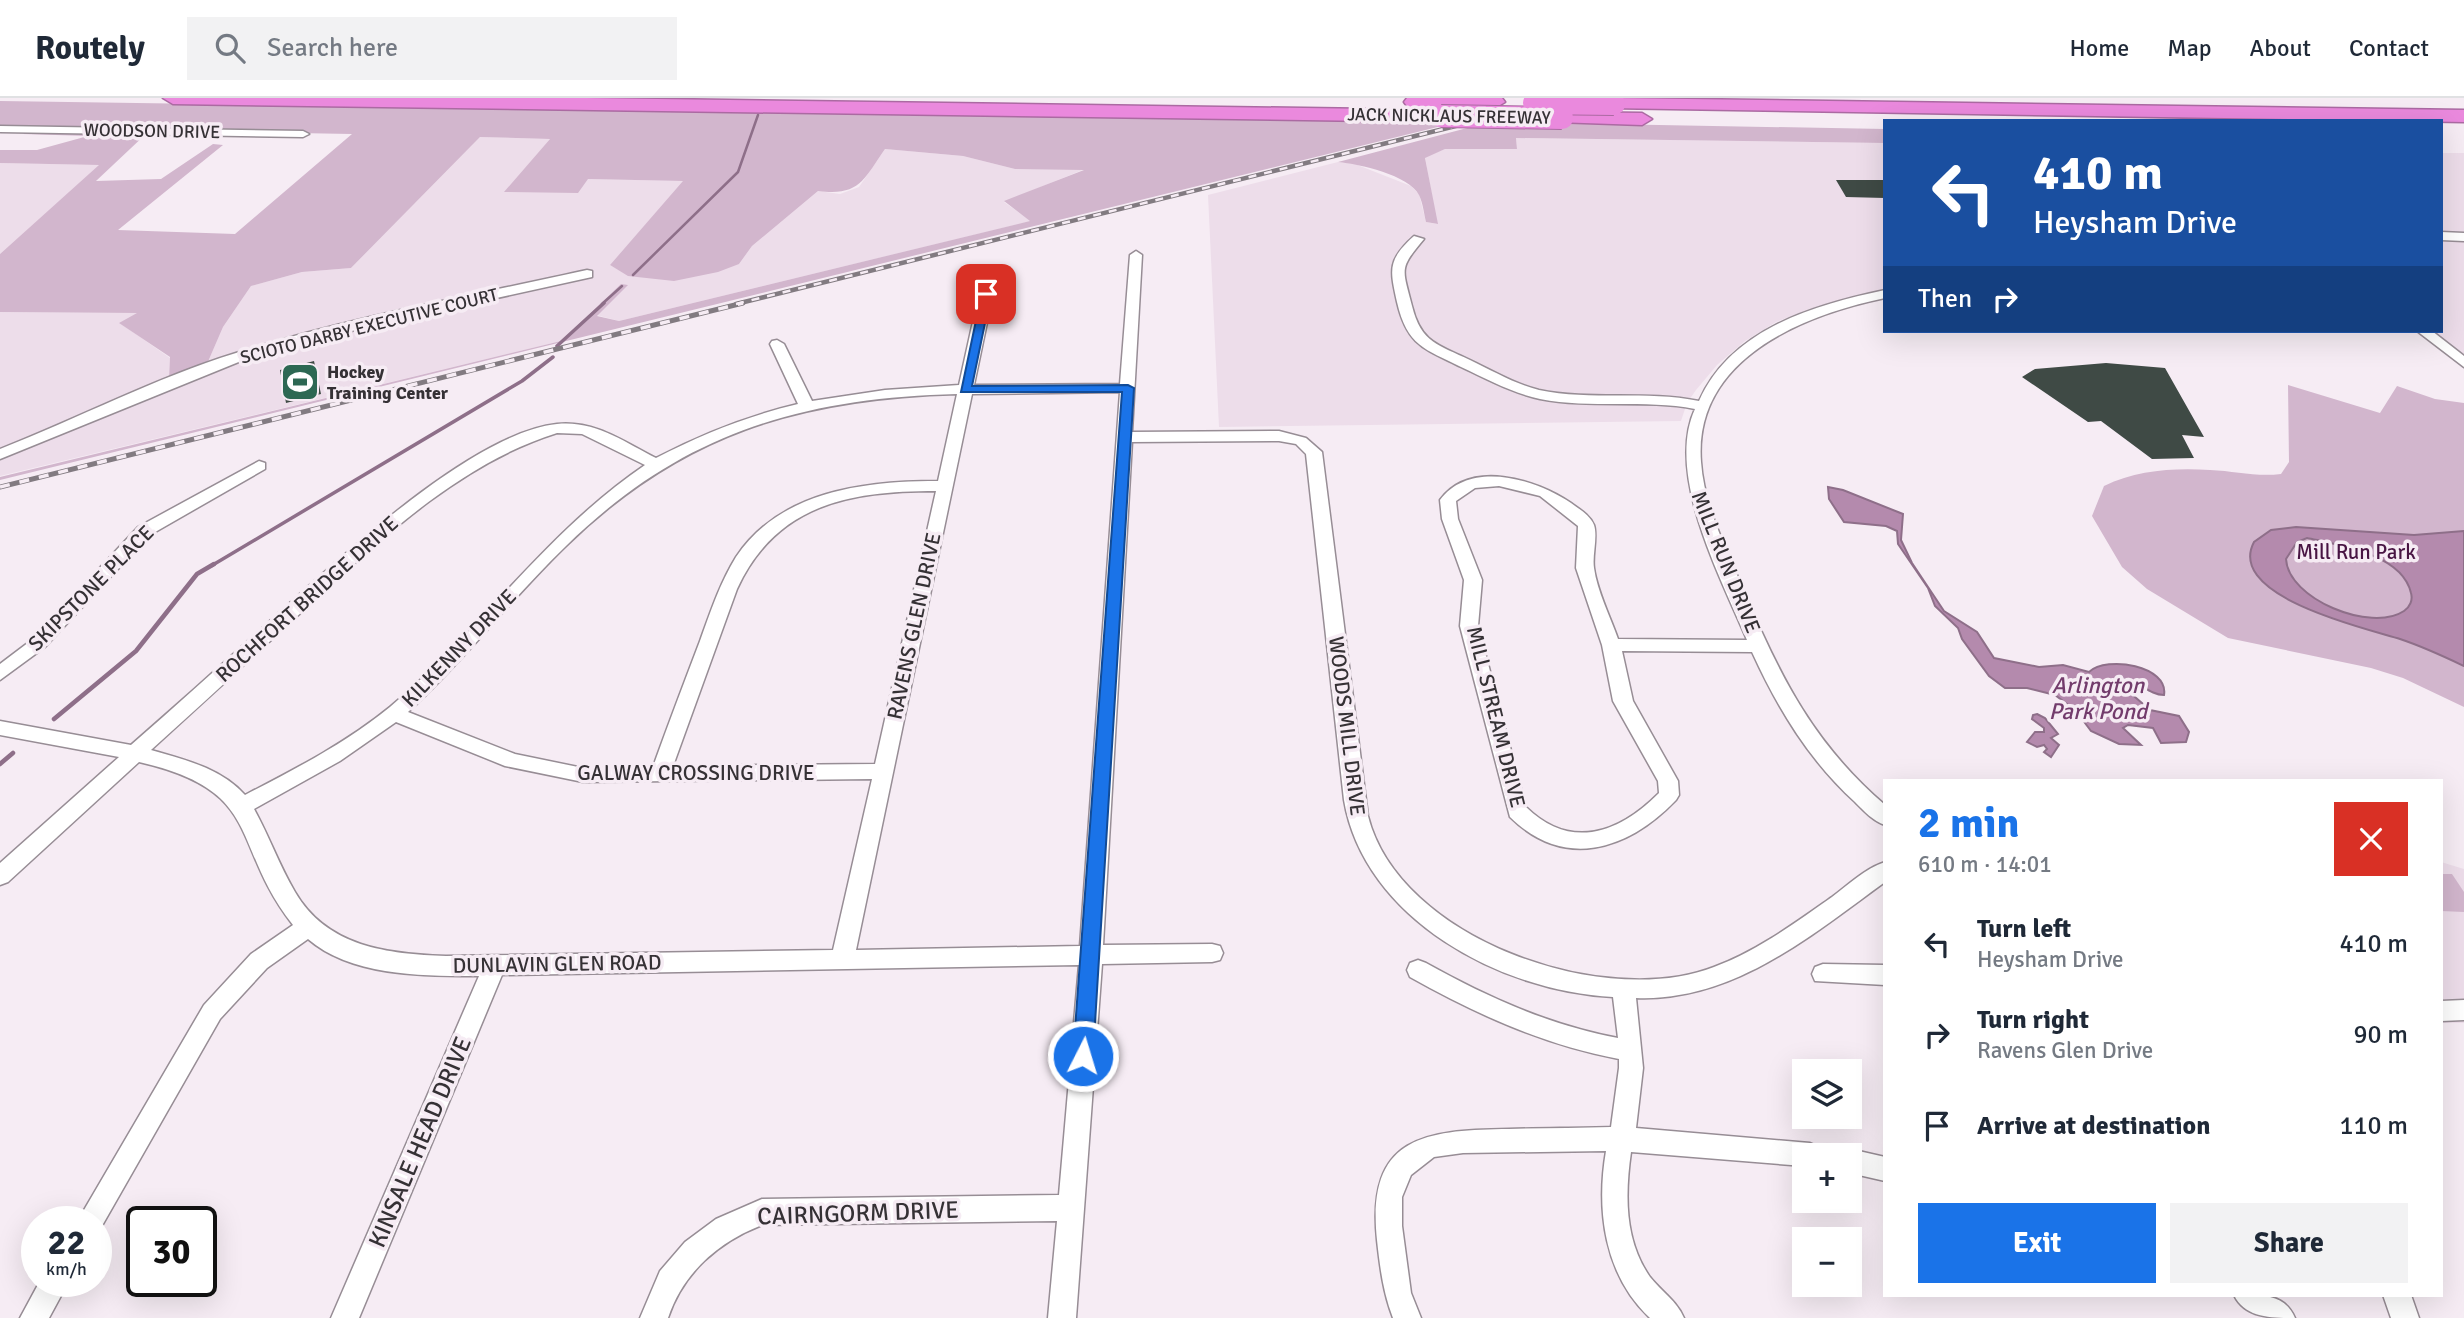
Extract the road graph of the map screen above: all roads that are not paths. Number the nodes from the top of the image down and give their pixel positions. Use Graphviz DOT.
graph roads {
  1 [pos="173,98"];
  2 [pos="1144,98"];
  3 [pos="2464,114"];
  4 [pos="1883,122"];
  5 [pos="0,129"];
  6 [pos="2443,130"];
  7 [pos="2464,130"];
  8 [pos="303,134"];
  9 [pos="2443,236"];
  10 [pos="2464,237"];
  11 [pos="1418,239"];
  12 [pos="1136,255"];
  13 [pos="587,274"];
  14 [pos="986,294"];
  15 [pos="1883,295"];
  16 [pos="2426,333"];
  17 [pos="777,344"];
  18 [pos="2464,363"];
  19 [pos="1128,388"];
  20 [pos="965,390"];
  21 [pos="806,405"];
  22 [pos="1700,406"];
  23 [pos="1125,437"];
  24 [pos="0,454"];
  25 [pos="656,464"];
  26 [pos="259,466"];
  27 [pos="944,486"];
  28 [pos="1611,645"];
  29 [pos="1760,646"];
  30 [pos="0,674"];
  31 [pos="394,714"];
  32 [pos="0,727"];
  33 [pos="134,755"];
  34 [pos="882,771"];
  35 [pos="660,775"];
  36 [pos="242,806"];
  37 [pos="1883,815"];
  38 [pos="1883,871"];
  39 [pos="0,876"];
  40 [pos="309,926"];
  41 [pos="1212,953"];
  42 [pos="1091,955"];
  43 [pos="843,958"];
  44 [pos="495,966"];
  45 [pos="1418,970"];
  46 [pos="1824,974"];
  47 [pos="1883,975"];
  48 [pos="1623,988"];
  49 [pos="2464,1010"];
  50 [pos="2443,1011"];
  51 [pos="1632,1051"];
  52 [pos="1621,1139"];
  53 [pos="1792,1153"];
  54 [pos="1862,1164"];
  55 [pos="1883,1169"];
  56 [pos="99,1206"];
  57 [pos="1069,1208"];
  58 [pos="46,1297"];
  59 [pos="2251,1297"];
  60 [pos="2398,1297"];
  61 [pos="34,1318"];
  62 [pos="345,1318"];
  63 [pos="654,1318"];
  64 [pos="1062,1318"];
  65 [pos="1407,1318"];
  66 [pos="1671,1318"];
  67 [pos="2281,1318"];
  68 [pos="2405,1318"];
  1 -- 4 [label="highway, JACK NICKLAUS FREEWAY, bridge"];
  2 -- 3 [label="highway, JACK NICKLAUS FREEWAY, bridge"];
  5 -- 8 [label="street, WOODSON DRIVE"];
  6 -- 7 [label="highway"];
  9 -- 10 [label="street"];
  11 -- 22 [label="street"];
  12 -- 19 [label="street"];
  13 -- 24 [label="street, SCIOTO DARBY EXECUTIVE COURT"];
  14 -- 20 [label="street, RAVENS GLEN DRIVE"];
  15 -- 22 [label="street, MILL RUN DRIVE"];
  16 -- 18 [label="street"];
  17 -- 21 [label="street"];
  19 -- 20 [label="street, KILKENNY DRIVE"];
  19 -- 23 [label="street"];
  20 -- 21 [label="street, KILKENNY DRIVE"];
  20 -- 27 [label="street, RAVENS GLEN DRIVE"];
  21 -- 25 [label="street, KILKENNY DRIVE"];
  22 -- 29 [label="street, MILL RUN DRIVE"];
  23 -- 42 [label="street"];
  23 -- 48 [label="street, WOODS MILL DRIVE"];
  25 -- 31 [label="street, KILKENNY DRIVE"];
  25 -- 33 [label="street, ROCHFORT BRIDGE DRIVE"];
  26 -- 30 [label="street, SKIPSTONE PLACE"];
  27 -- 34 [label="street, RAVENS GLEN DRIVE"];
  27 -- 35 [label="street"];
  28 -- 28 [label="street, MILL STREAM DRIVE"];
  28 -- 29 [label="street"];
  29 -- 37 [label="street, MILL RUN DRIVE"];
  31 -- 35 [label="street, GALWAY CROSSING DRIVE"];
  31 -- 36 [label="street, KILKENNY DRIVE"];
  32 -- 33 [label="street, DUNLAVIN GLEN ROAD"];
  33 -- 36 [label="street, DUNLAVIN GLEN ROAD"];
  33 -- 39 [label="street, ROCHFORT BRIDGE DRIVE"];
  34 -- 35 [label="street, GALWAY CROSSING DRIVE"];
  34 -- 43 [label="street, RAVENS GLEN DRIVE"];
  36 -- 40 [label="street, DUNLAVIN GLEN ROAD"];
  38 -- 48 [label="street, WOODS MILL DRIVE"];
  40 -- 44 [label="street, DUNLAVIN GLEN ROAD"];
  40 -- 56 [label="street"];
  41 -- 42 [label="street, DUNLAVIN GLEN ROAD"];
  42 -- 43 [label="street, DUNLAVIN GLEN ROAD"];
  42 -- 57 [label="street"];
  43 -- 44 [label="street, DUNLAVIN GLEN ROAD"];
  44 -- 62 [label="street, KINSALE HEAD DRIVE"];
  45 -- 51 [label="street"];
  46 -- 47 [label="street"];
  48 -- 51 [label="street"];
  49 -- 50 [label="street"];
  51 -- 52 [label="street"];
  52 -- 53 [label="street"];
  52 -- 65 [label="street"];
  52 -- 66 [label="street"];
  54 -- 55 [label="street"];
  57 -- 63 [label="street, CAIRNGORM DRIVE"];
  57 -- 64 [label="street"];
  58 -- 61 [label="street"];
  59 -- 67 [label="street"];
  60 -- 68 [label="street"];
}
